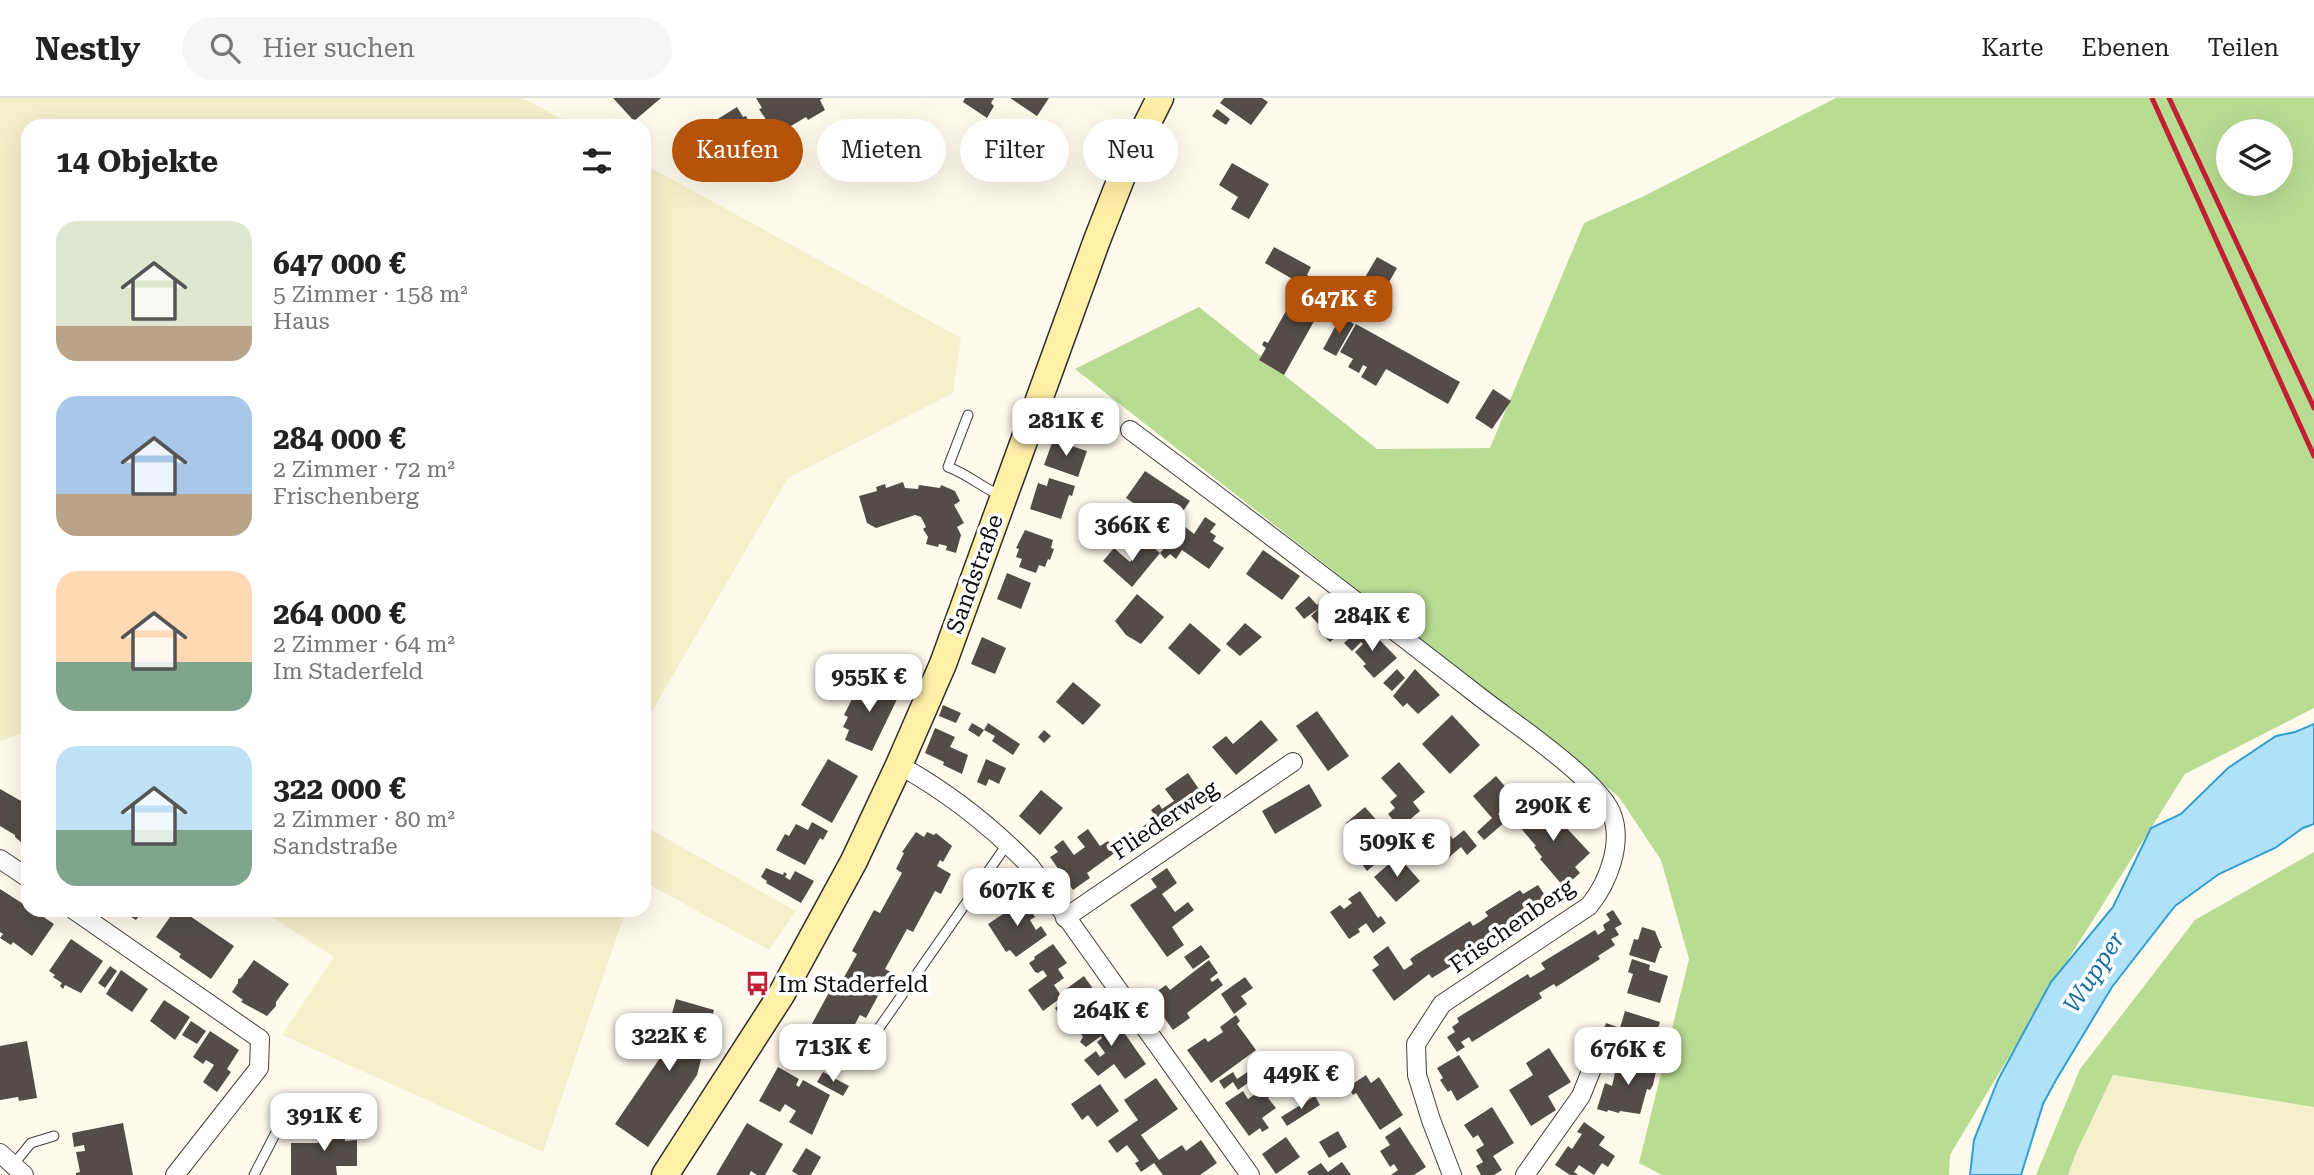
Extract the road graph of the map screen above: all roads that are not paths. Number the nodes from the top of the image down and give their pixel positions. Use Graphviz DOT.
graph roads {
  1 [pos="1160,98"];
  2 [pos="968,415"];
  3 [pos="1130,430"];
  4 [pos="1003,497"];
  5 [pos="1293,762"];
  6 [pos="899,765"];
  7 [pos="1008,843"];
  8 [pos="0,859"];
  9 [pos="21,873"];
  10 [pos="84,917"];
  11 [pos="1065,918"];
  12 [pos="856,1061"];
  13 [pos="1593,1066"];
  14 [pos="334,1113"];
  15 [pos="54,1136"];
  16 [pos="12,1164"];
  17 [pos="174,1175"];
  18 [pos="254,1175"];
  19 [pos="665,1175"];
  20 [pos="1250,1175"];
  21 [pos="1452,1175"];
  22 [pos="1525,1175"];
  1 -- 4 [label="street, Sandstraße"];
  2 -- 4 [label="lane"];
  3 -- 21 [label="street, Frischenberg"];
  4 -- 6 [label="street, Sandstraße"];
  5 -- 11 [label="street, Fliederweg"];
  6 -- 7 [label="street"];
  6 -- 19 [label="street, Sandstraße"];
  7 -- 11 [label="street"];
  7 -- 12 [label="lane"];
  8 -- 9 [label="street"];
  10 -- 17 [label="street"];
  11 -- 20 [label="street"];
  13 -- 22 [label="street"];
  14 -- 18 [label="lane"];
  15 -- 16 [label="lane"];
}
